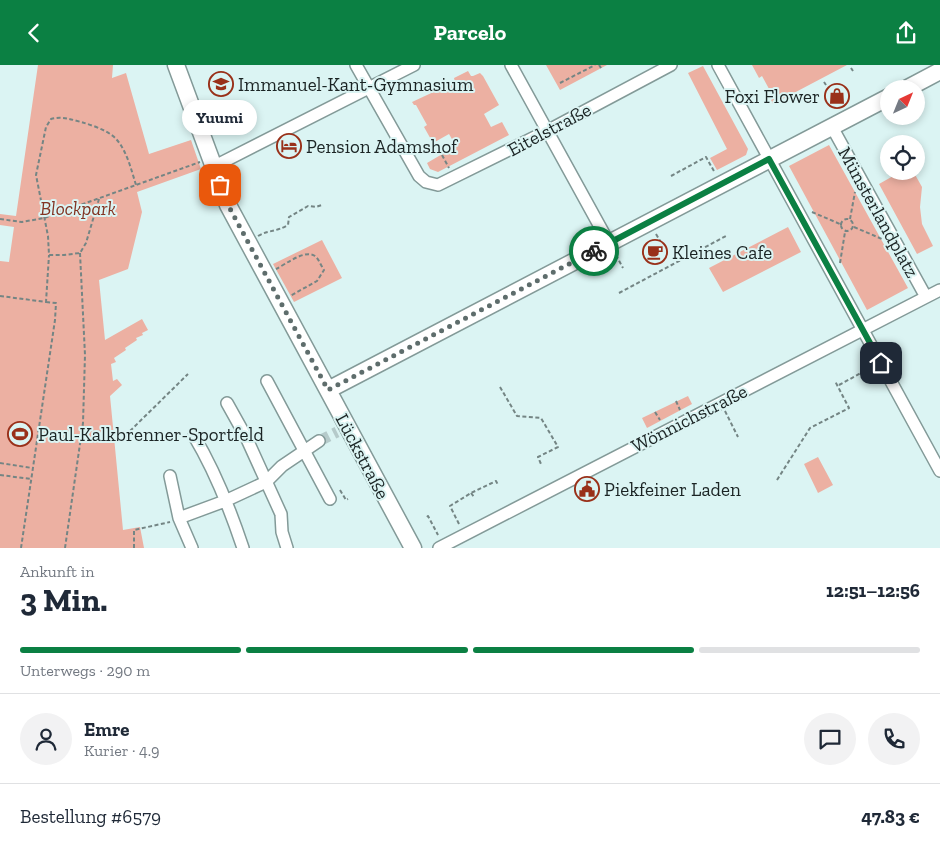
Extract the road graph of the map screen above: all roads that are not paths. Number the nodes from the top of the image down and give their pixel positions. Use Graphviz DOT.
graph roads {
  1 [pos="176,65"];
  2 [pos="356,65"];
  3 [pos="414,65"];
  4 [pos="511,65"];
  5 [pos="671,65"];
  6 [pos="718,65"];
  7 [pos="940,71"];
  8 [pos="923,80"];
  9 [pos="369,88"];
  10 [pos="880,102"];
  11 [pos="832,127"];
  12 [pos="547,131"];
  13 [pos="769,159"];
  14 [pos="207,164"];
  15 [pos="612,248"];
  16 [pos="940,290"];
  17 [pos="926,297"];
  18 [pos="862,329"];
  19 [pos="267,381"];
  20 [pos="328,390"];
  21 [pos="227,403"];
  22 [pos="194,436"];
  23 [pos="319,441"];
  24 [pos="304,450"];
  25 [pos="940,471"];
  26 [pos="170,476"];
  27 [pos="266,482"];
  28 [pos="330,499"];
  29 [pos="225,501"];
  30 [pos="179,519"];
  31 [pos="192,548"];
  32 [pos="243,548"];
  33 [pos="287,548"];
  34 [pos="413,548"];
  35 [pos="439,548"];
  1 -- 14 [label="street, Lückstraße"];
  2 -- 9 [label="street"];
  3 -- 9 [label="street"];
  4 -- 12 [label="street"];
  5 -- 12 [label="street, Eitelstraße"];
  6 -- 13 [label="street"];
  7 -- 8 [label="street"];
  9 -- 12 [label="street, Eitelstraße"];
  9 -- 14 [label="street"];
  10 -- 11 [label="street"];
  11 -- 13 [label="street"];
  11 -- 17 [label="street, Münsterlandplatz"];
  12 -- 15 [label="street"];
  13 -- 15 [label="street"];
  13 -- 18 [label="street"];
  14 -- 20 [label="street, Lückstraße"];
  15 -- 20 [label="street"];
  16 -- 17 [label="street, Wönnichstraße"];
  17 -- 18 [label="street, Wönnichstraße"];
  18 -- 25 [label="street"];
  18 -- 35 [label="street, Wönnichstraße"];
  19 -- 24 [label="street"];
  20 -- 34 [label="street, Lückstraße"];
  21 -- 27 [label="street"];
  22 -- 29 [label="street"];
  23 -- 24 [label="street"];
  24 -- 27 [label="street"];
  24 -- 28 [label="street"];
  26 -- 30 [label="street"];
  27 -- 29 [label="street"];
  27 -- 33 [label="street"];
  29 -- 30 [label="street"];
  29 -- 32 [label="street"];
  30 -- 31 [label="street"];
}
